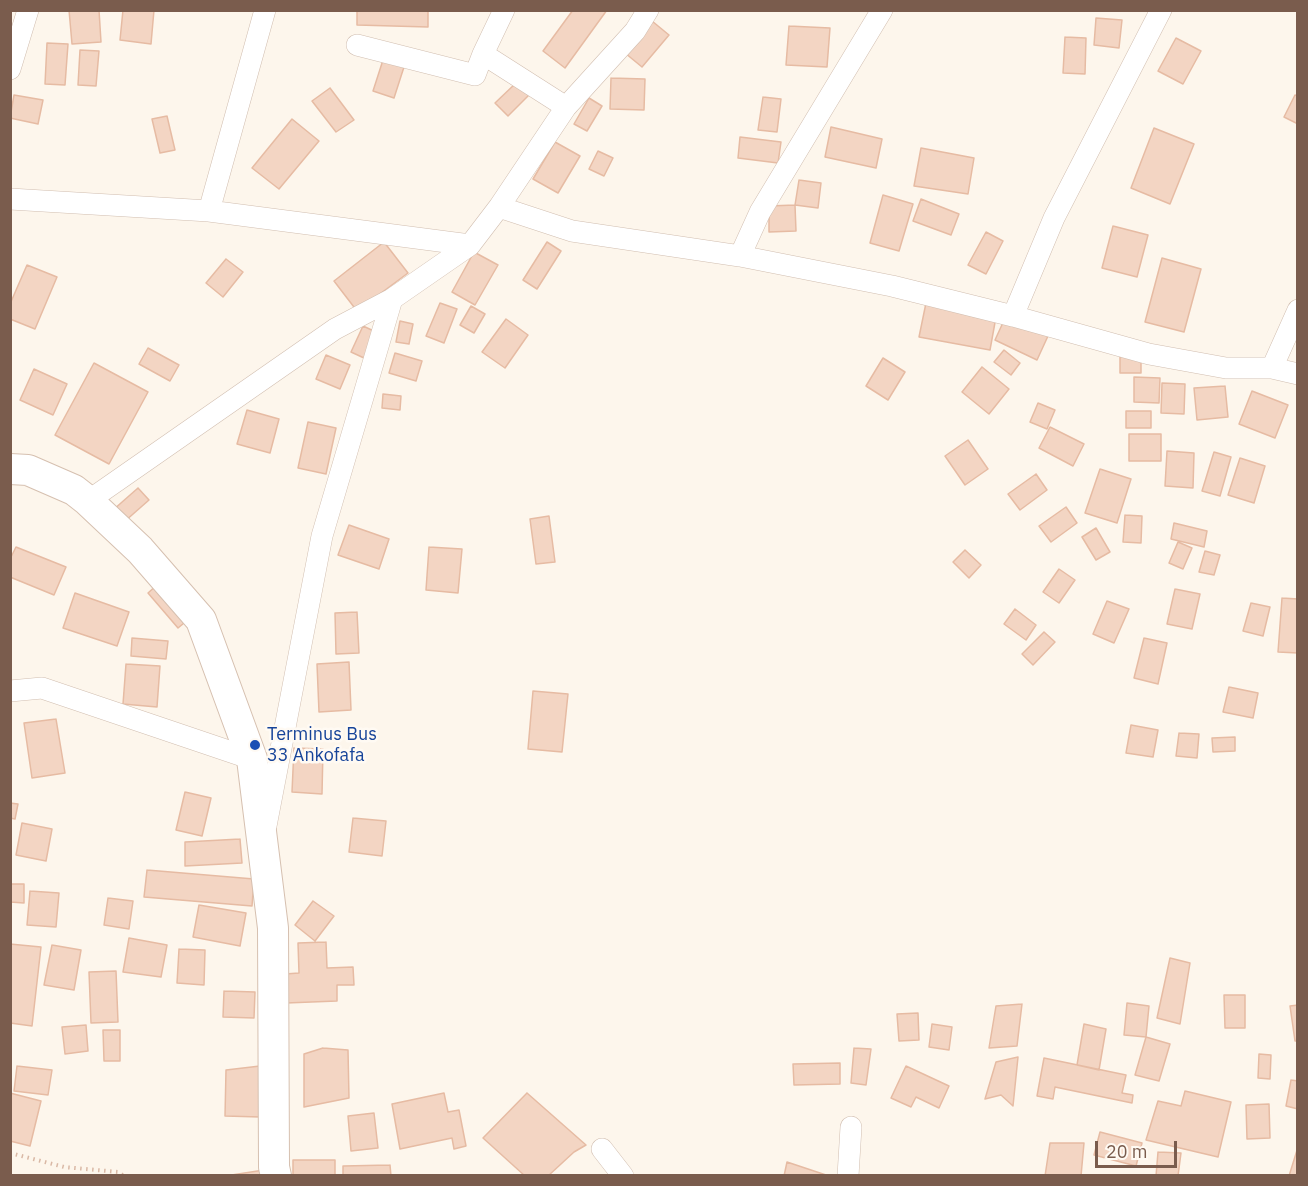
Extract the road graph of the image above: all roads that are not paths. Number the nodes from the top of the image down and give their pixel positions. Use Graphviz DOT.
graph roads {
  1 [pos="28,10"];
  2 [pos="265,10"];
  3 [pos="504,10"];
  4 [pos="648,10"];
  5 [pos="882,10"];
  6 [pos="1161,10"];
  7 [pos="357,45"];
  8 [pos="483,54"];
  9 [pos="10,69"];
  10 [pos="566,107"];
  11 [pos="10,199"];
  12 [pos="499,207"];
  13 [pos="209,211"];
  14 [pos="470,245"];
  15 [pos="740,256"];
  16 [pos="392,299"];
  17 [pos="1298,310"];
  18 [pos="1013,316"];
  19 [pos="1272,368"];
  20 [pos="1298,374"];
  21 [pos="10,469"];
  22 [pos="88,501"];
  23 [pos="10,691"];
  24 [pos="252,759"];
  25 [pos="263,844"];
  26 [pos="851,1127"];
  27 [pos="602,1149"];
  28 [pos="276,1176"];
  29 [pos="623,1176"];
  30 [pos="848,1176"];
  1 -- 9 [label="street"];
  2 -- 13 [label="street"];
  3 -- 8 [label="street"];
  4 -- 10 [label="street"];
  5 -- 15 [label="street"];
  6 -- 18 [label="street"];
  7 -- 8 [label="street"];
  8 -- 10 [label="street"];
  10 -- 12 [label="street"];
  11 -- 13 [label="street"];
  12 -- 14 [label="street"];
  12 -- 15 [label="street"];
  13 -- 14 [label="street"];
  14 -- 16 [label="street"];
  15 -- 18 [label="street"];
  16 -- 22 [label="street"];
  16 -- 25 [label="street"];
  17 -- 19 [label="street"];
  18 -- 19 [label="street"];
  19 -- 20 [label="street"];
  21 -- 22 [label="street"];
  22 -- 24 [label="street"];
  23 -- 24 [label="street"];
  24 -- 25 [label="street"];
  25 -- 28 [label="street"];
  26 -- 30 [label="street"];
  27 -- 29 [label="street"];
}
